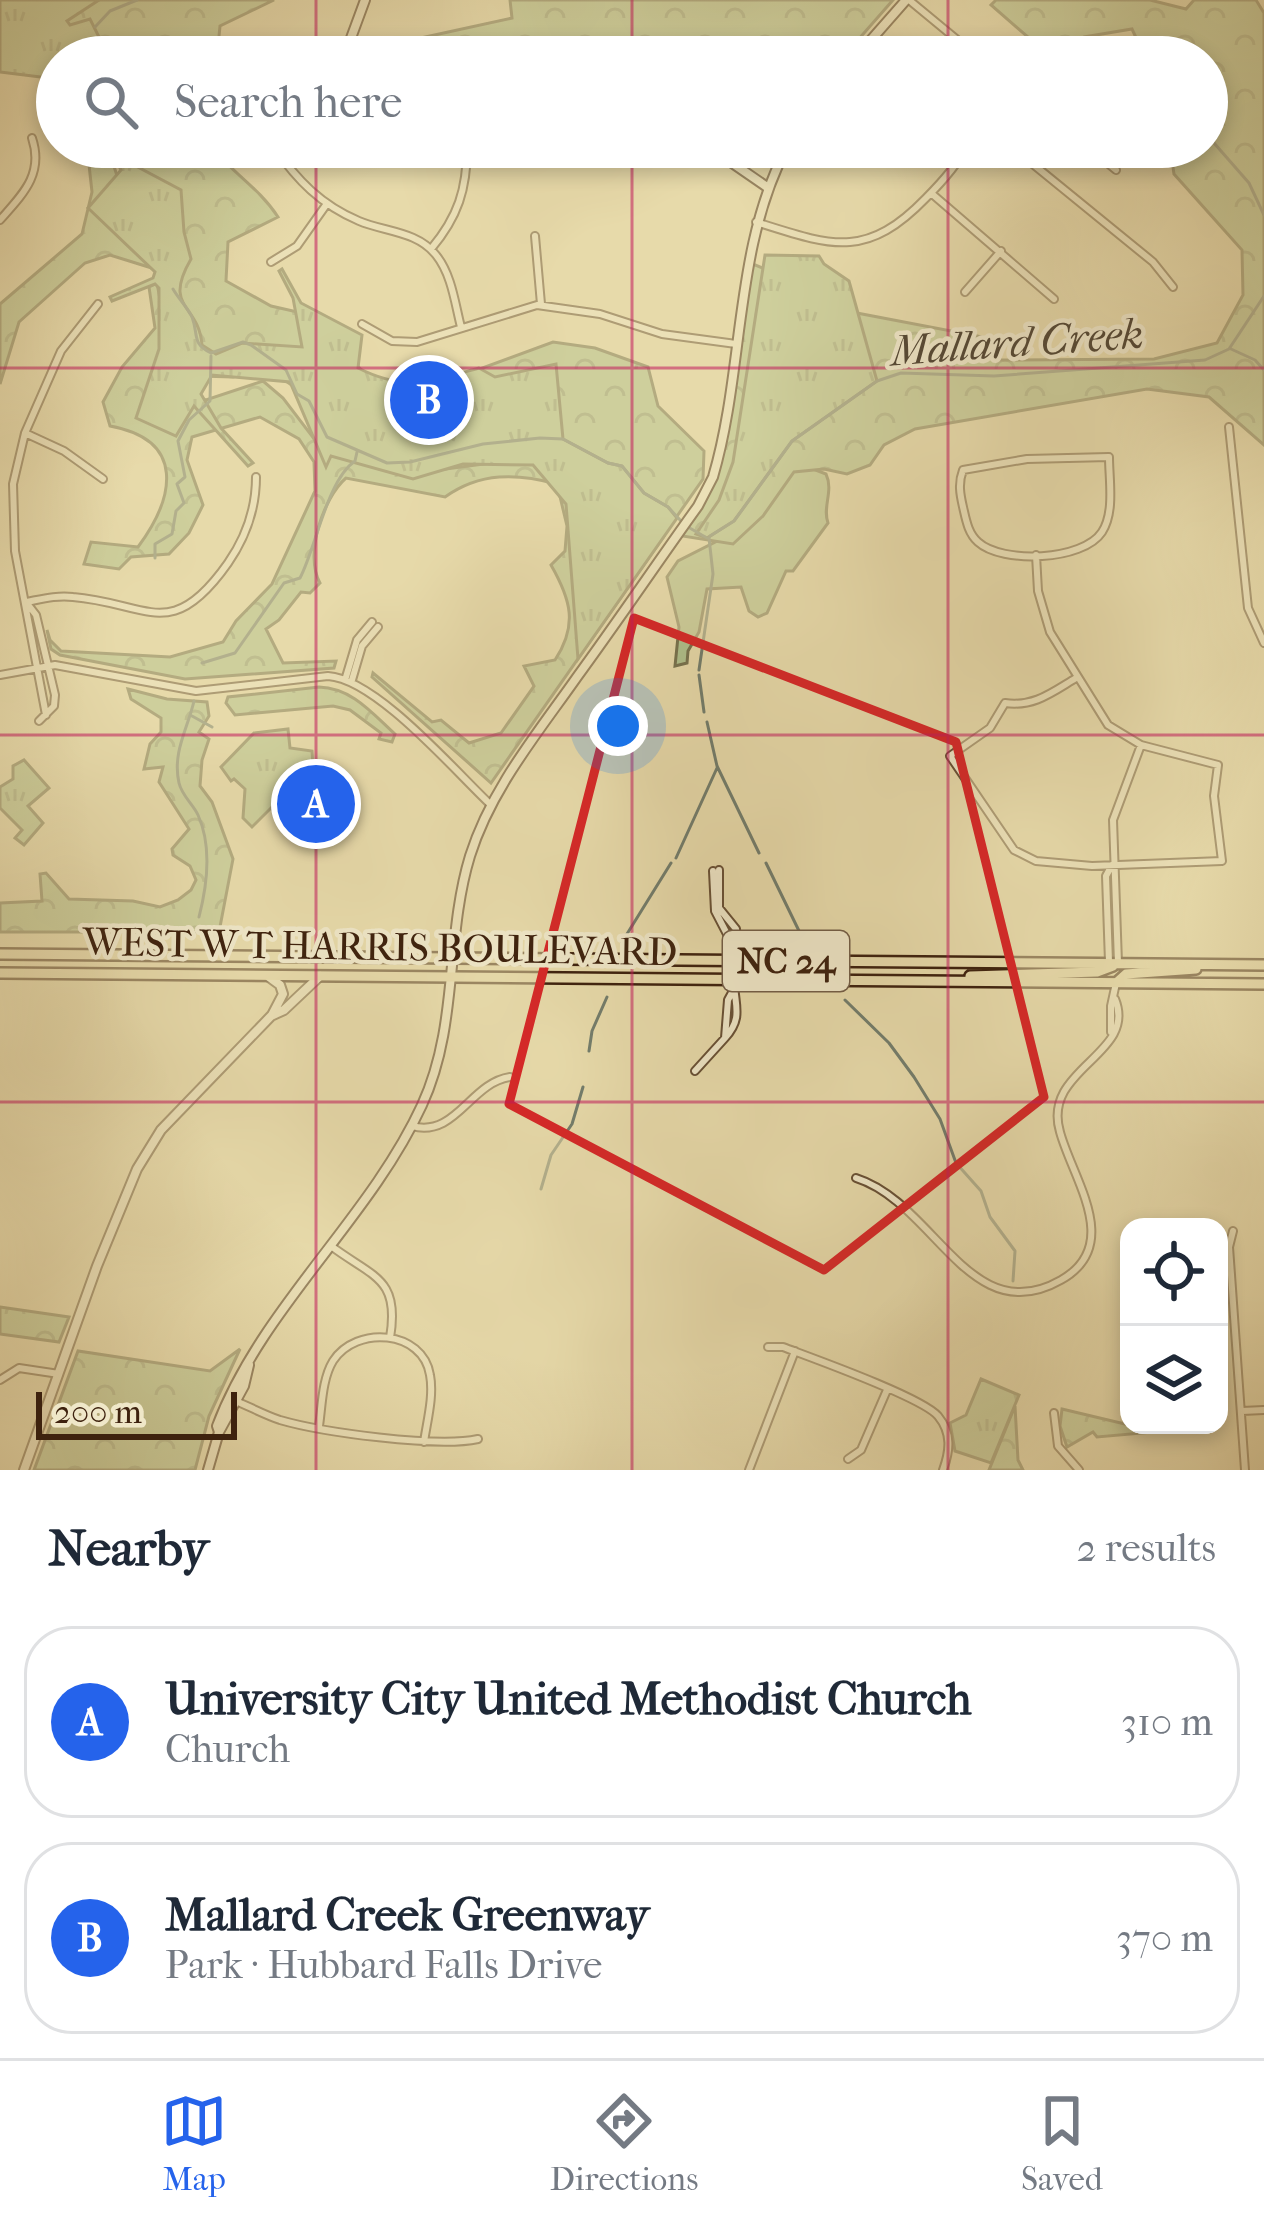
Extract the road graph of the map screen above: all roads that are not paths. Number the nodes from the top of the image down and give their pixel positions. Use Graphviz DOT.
graph roads {
  1 [pos="365,0"];
  2 [pos="908,0"];
  3 [pos="352,36"];
  4 [pos="876,36"];
  5 [pos="952,36"];
  6 [pos="32,138"];
  7 [pos="36,156"];
  8 [pos="36,164"];
  9 [pos="288,168"];
  10 [pos="466,168"];
  11 [pos="740,168"];
  12 [pos="777,168"];
  13 [pos="950,168"];
  14 [pos="1038,168"];
  15 [pos="1114,168"];
  16 [pos="1116,170"];
  17 [pos="768,187"];
  18 [pos="931,193"];
  19 [pos="326,205"];
  20 [pos="0,220"];
  21 [pos="756,222"];
  22 [pos="535,236"];
  23 [pos="431,249"];
  24 [pos="1001,251"];
  25 [pos="272,262"];
  26 [pos="1173,287"];
  27 [pos="964,292"];
  28 [pos="1054,299"];
  29 [pos="98,304"];
  30 [pos="541,305"];
  31 [pos="362,324"];
  32 [pos="461,327"];
  33 [pos="736,344"];
  34 [pos="1229,427"];
  35 [pos="25,433"];
  36 [pos="256,477"];
  37 [pos="103,479"];
  38 [pos="1036,555"];
  39 [pos="26,602"];
  40 [pos="375,624"];
  41 [pos="1264,643"];
  42 [pos="48,664"];
  43 [pos="37,667"];
  44 [pos="0,675"];
  45 [pos="1076,678"];
  46 [pos="349,679"];
  47 [pos="1141,745"];
  48 [pos="490,804"];
  49 [pos="1112,865"];
  50 [pos="716,871"];
  51 [pos="0,954"];
  52 [pos="454,958"];
  53 [pos="734,961"];
  54 [pos="1113,964"];
  55 [pos="1213,965"];
  56 [pos="1264,965"];
  57 [pos="0,974"];
  58 [pos="267,976"];
  59 [pos="320,976"];
  60 [pos="452,977"];
  61 [pos="935,982"];
  62 [pos="1116,983"];
  63 [pos="1264,984"];
  64 [pos="734,985"];
  65 [pos="272,1015"];
  66 [pos="695,1071"];
  67 [pos="510,1077"];
  68 [pos="412,1126"];
  69 [pos="856,1178"];
  70 [pos="1233,1231"];
  71 [pos="330,1245"];
  72 [pos="390,1338"];
  73 [pos="768,1347"];
  74 [pos="795,1351"];
  75 [pos="249,1363"];
  76 [pos="59,1374"];
  77 [pos="0,1380"];
  78 [pos="886,1390"];
  79 [pos="236,1401"];
  80 [pos="1264,1409"];
  81 [pos="1242,1411"];
  82 [pos="1054,1413"];
  83 [pos="320,1426"];
  84 [pos="219,1432"];
  85 [pos="478,1439"];
  86 [pos="424,1442"];
  87 [pos="848,1459"];
  88 [pos="24,1470"];
  89 [pos="208,1470"];
  90 [pos="749,1470"];
  91 [pos="943,1470"];
  92 [pos="1079,1470"];
  93 [pos="1245,1470"];
  1 -- 3 [label="main road"];
  2 -- 4 [label="main road"];
  2 -- 5 [label="street"];
  6 -- 7 [label="street"];
  8 -- 20 [label="street"];
  9 -- 19 [label="street"];
  10 -- 23 [label="street"];
  11 -- 17 [label="main road"];
  12 -- 17 [label="main road"];
  13 -- 18 [label="street"];
  14 -- 26 [label="street"];
  15 -- 16 [label="street"];
  17 -- 21 [label="main road"];
  18 -- 21 [label="street"];
  18 -- 24 [label="street"];
  19 -- 23 [label="street"];
  19 -- 25 [label="street"];
  21 -- 33 [label="main road"];
  22 -- 30 [label="street"];
  23 -- 32 [label="street"];
  24 -- 27 [label="street"];
  24 -- 28 [label="street"];
  29 -- 35 [label="street"];
  30 -- 32 [label="street"];
  30 -- 33 [label="street"];
  31 -- 32 [label="street"];
  33 -- 48 [label="main road"];
  34 -- 41 [label="street"];
  35 -- 37 [label="street"];
  35 -- 39 [label="street"];
  36 -- 39 [label="street"];
  38 -- 38 [label="street"];
  38 -- 45 [label="street"];
  39 -- 42 [label="street"];
  39 -- 43 [label="street"];
  40 -- 46 [label="street"];
  42 -- 43 [label="street"];
  42 -- 43 [label="street"];
  42 -- 46 [label="street"];
  43 -- 44 [label="street"];
  45 -- 47 [label="street"];
  45 -- 49 [label="street"];
  46 -- 48 [label="street"];
  47 -- 49 [label="street"];
  47 -- 49 [label="street"];
  48 -- 52 [label="main road"];
  49 -- 54 [label="street"];
  50 -- 53 [label="street"];
  51 -- 52 [label="main road, WEST W T HARRIS BOULEVARD / NC 24"];
  52 -- 53 [label="main road, WEST W T HARRIS BOULEVARD / NC 24"];
  52 -- 60 [label="main road"];
  53 -- 54 [label="main road, WEST W T HARRIS BOULEVARD / NC 24"];
  54 -- 55 [label="main road, WEST W T HARRIS BOULEVARD / NC 24"];
  54 -- 61 [label="main road"];
  55 -- 56 [label="main road, WEST W T HARRIS BOULEVARD / NC 24"];
  55 -- 62 [label="main road"];
  57 -- 58 [label="main road, WEST W T HARRIS BOULEVARD / NC 24"];
  58 -- 59 [label="main road, WEST W T HARRIS BOULEVARD / NC 24"];
  58 -- 65 [label="main road"];
  59 -- 60 [label="main road, WEST W T HARRIS BOULEVARD / NC 24"];
  59 -- 65 [label="main road"];
  60 -- 64 [label="main road, WEST W T HARRIS BOULEVARD / NC 24"];
  60 -- 68 [label="main road"];
  61 -- 62 [label="main road, WEST W T HARRIS BOULEVARD / NC 24"];
  61 -- 64 [label="main road, WEST W T HARRIS BOULEVARD / NC 24"];
  62 -- 63 [label="main road, WEST W T HARRIS BOULEVARD / NC 24"];
  62 -- 69 [label="street"];
  64 -- 66 [label="street"];
  65 -- 76 [label="main road"];
  67 -- 68 [label="street"];
  68 -- 71 [label="main road"];
  70 -- 81 [label="street"];
  71 -- 72 [label="street"];
  71 -- 75 [label="main road"];
  72 -- 83 [label="street"];
  72 -- 86 [label="street"];
  73 -- 74 [label="street"];
  74 -- 78 [label="street"];
  74 -- 90 [label="street"];
  75 -- 79 [label="main road"];
  75 -- 84 [label="main road"];
  76 -- 77 [label="street"];
  76 -- 88 [label="main road"];
  78 -- 87 [label="street"];
  78 -- 91 [label="street"];
  79 -- 83 [label="street"];
  79 -- 84 [label="main road"];
  80 -- 81 [label="street"];
  81 -- 93 [label="street"];
  82 -- 92 [label="street"];
  83 -- 86 [label="street"];
  84 -- 89 [label="main road"];
  85 -- 86 [label="street"];
}
